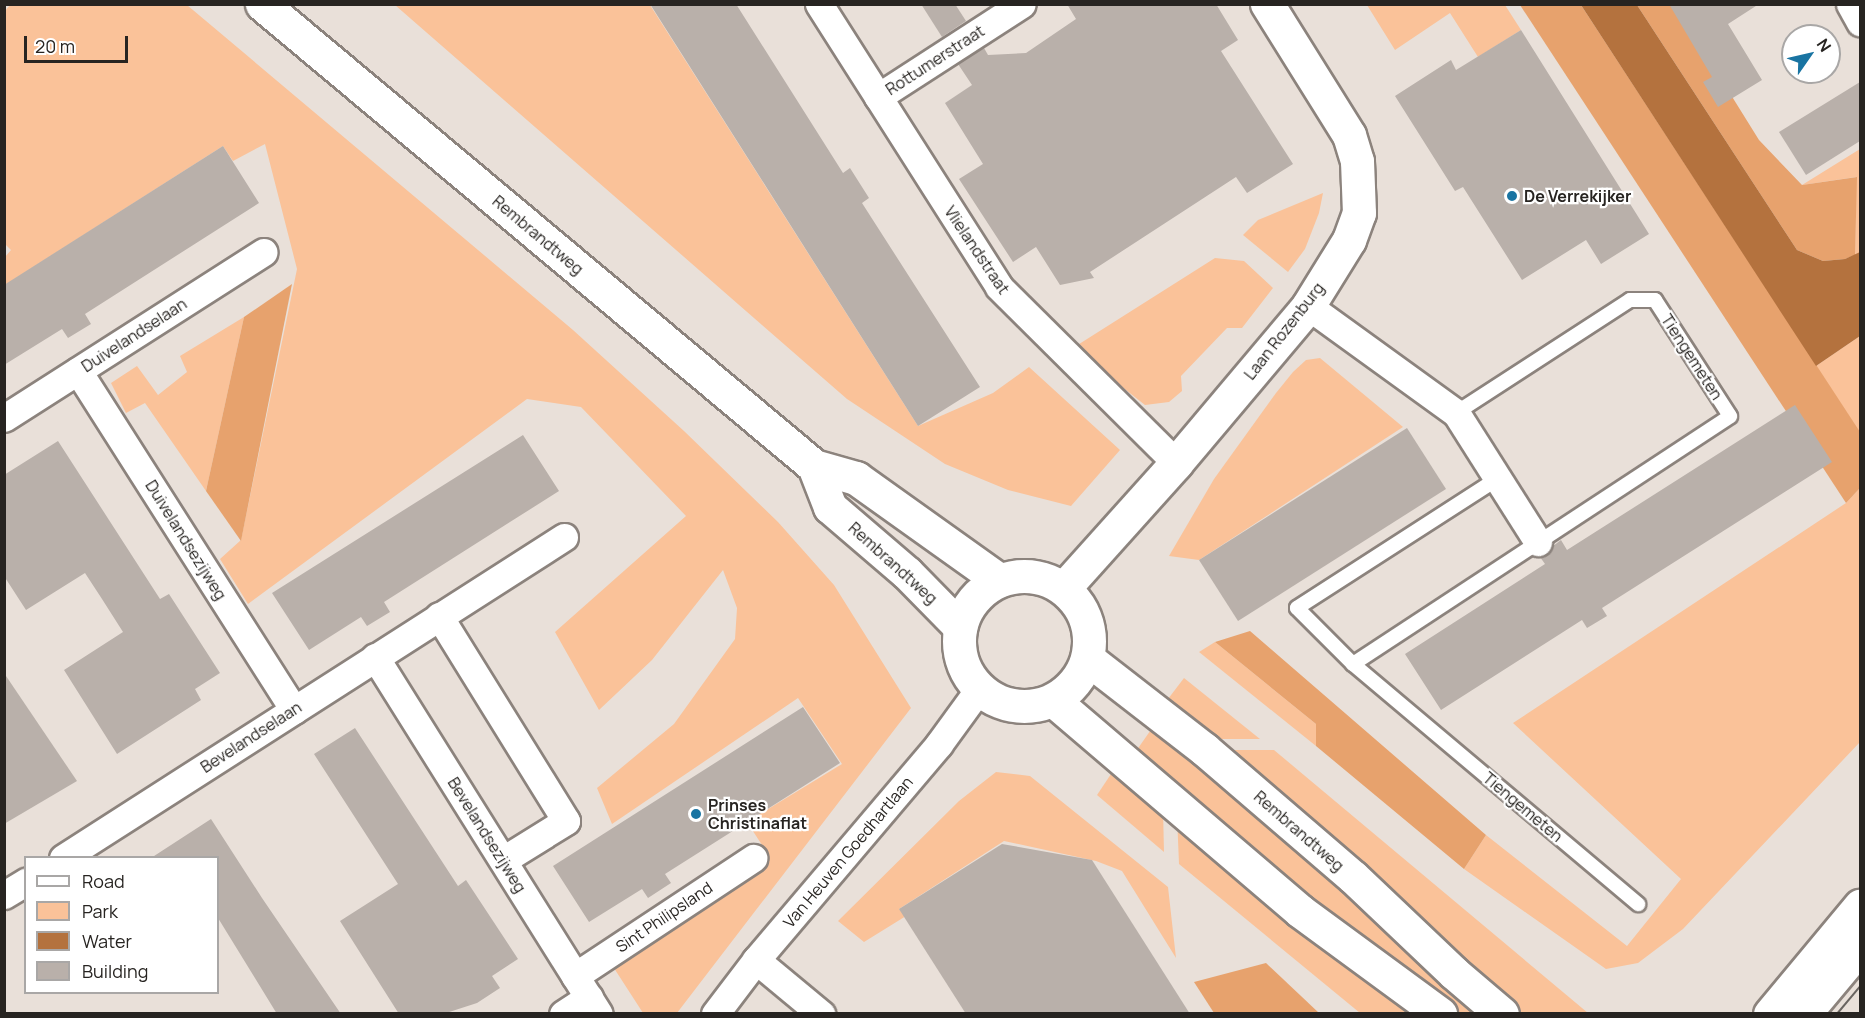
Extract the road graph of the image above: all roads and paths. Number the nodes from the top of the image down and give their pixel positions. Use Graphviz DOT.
graph roads {
  1 [pos="262,4"];
  2 [pos="819,4"];
  3 [pos="1022,4"];
  4 [pos="1267,4"];
  5 [pos="1850,4"];
  6 [pos="1860,22"];
  7 [pos="878,97"];
  8 [pos="264,252"];
  9 [pos="1308,306"];
  10 [pos="78,371"];
  11 [pos="1456,413"];
  12 [pos="4,418"];
  13 [pos="1176,463"];
  14 [pos="814,466"];
  15 [pos="1497,479"];
  16 [pos="564,537"];
  17 [pos="1538,542"];
  18 [pos="999,580"];
  19 [pos="1064,588"];
  20 [pos="439,616"];
  21 [pos="960,627"];
  22 [pos="375,657"];
  23 [pos="1088,659"];
  24 [pos="1353,664"];
  25 [pos="979,689"];
  26 [pos="1053,700"];
  27 [pos="294,710"];
  28 [pos="66,856"];
  29 [pos="753,858"];
  30 [pos="503,860"];
  31 [pos="24,883"];
  32 [pos="4,895"];
  33 [pos="1638,904"];
  34 [pos="1860,906"];
  35 [pos="1860,947"];
  36 [pos="756,960"];
  37 [pos="588,995"];
  38 [pos="563,1014"];
  39 [pos="715,1014"];
  40 [pos="821,1014"];
  41 [pos="1440,1014"];
  42 [pos="1502,1014"];
  43 [pos="1770,1014"];
  44 [pos="1804,1014"];
  1 -- 14 [label="street, Rembrandtweg"];
  2 -- 7 [label="street, Vlielandstraat"];
  3 -- 7 [label="street, Rottumerstraat"];
  4 -- 9 [label="street, Laan Rozenburg"];
  5 -- 6 [label="street"];
  7 -- 13 [label="street, Vlielandstraat"];
  8 -- 10 [label="street, Duivelandselaan"];
  9 -- 11 [label="street"];
  9 -- 13 [label="street, Laan Rozenburg"];
  10 -- 12 [label="street, Duivelandselaan"];
  10 -- 27 [label="street, Duivelandsezijweg"];
  11 -- 15 [label="street"];
  11 -- 17 [label="lane, Tiengemeten"];
  13 -- 19 [label="street, Laan Rozenburg"];
  14 -- 18 [label="street, Rembrandtweg"];
  14 -- 21 [label="street, Rembrandtweg"];
  15 -- 17 [label="street"];
  15 -- 24 [label="lane, Tiengemeten"];
  16 -- 20 [label="street, Bevelandselaan"];
  17 -- 24 [label="lane, Tiengemeten"];
  18 -- 19 [label="street"];
  18 -- 21 [label="street"];
  19 -- 23 [label="street"];
  20 -- 22 [label="street, Bevelandselaan"];
  20 -- 30 [label="street"];
  21 -- 25 [label="street"];
  22 -- 27 [label="street, Bevelandselaan"];
  22 -- 30 [label="street, Bevelandsezijweg"];
  23 -- 26 [label="street"];
  23 -- 42 [label="street, Rembrandtweg"];
  24 -- 33 [label="lane, Tiengemeten"];
  25 -- 26 [label="street"];
  25 -- 36 [label="street, Van Heuven Goedhartlaan"];
  26 -- 41 [label="street"];
  27 -- 28 [label="street, Bevelandselaan"];
  29 -- 37 [label="street, Sint Philipsland"];
  30 -- 37 [label="street, Bevelandsezijweg"];
  31 -- 32 [label="street"];
  34 -- 43 [label="street"];
  35 -- 44 [label="street"];
  36 -- 39 [label="street, Van Heuven Goedhartlaan"];
  36 -- 40 [label="street"];
  37 -- 38 [label="street, Sint Philipsland"];
}
